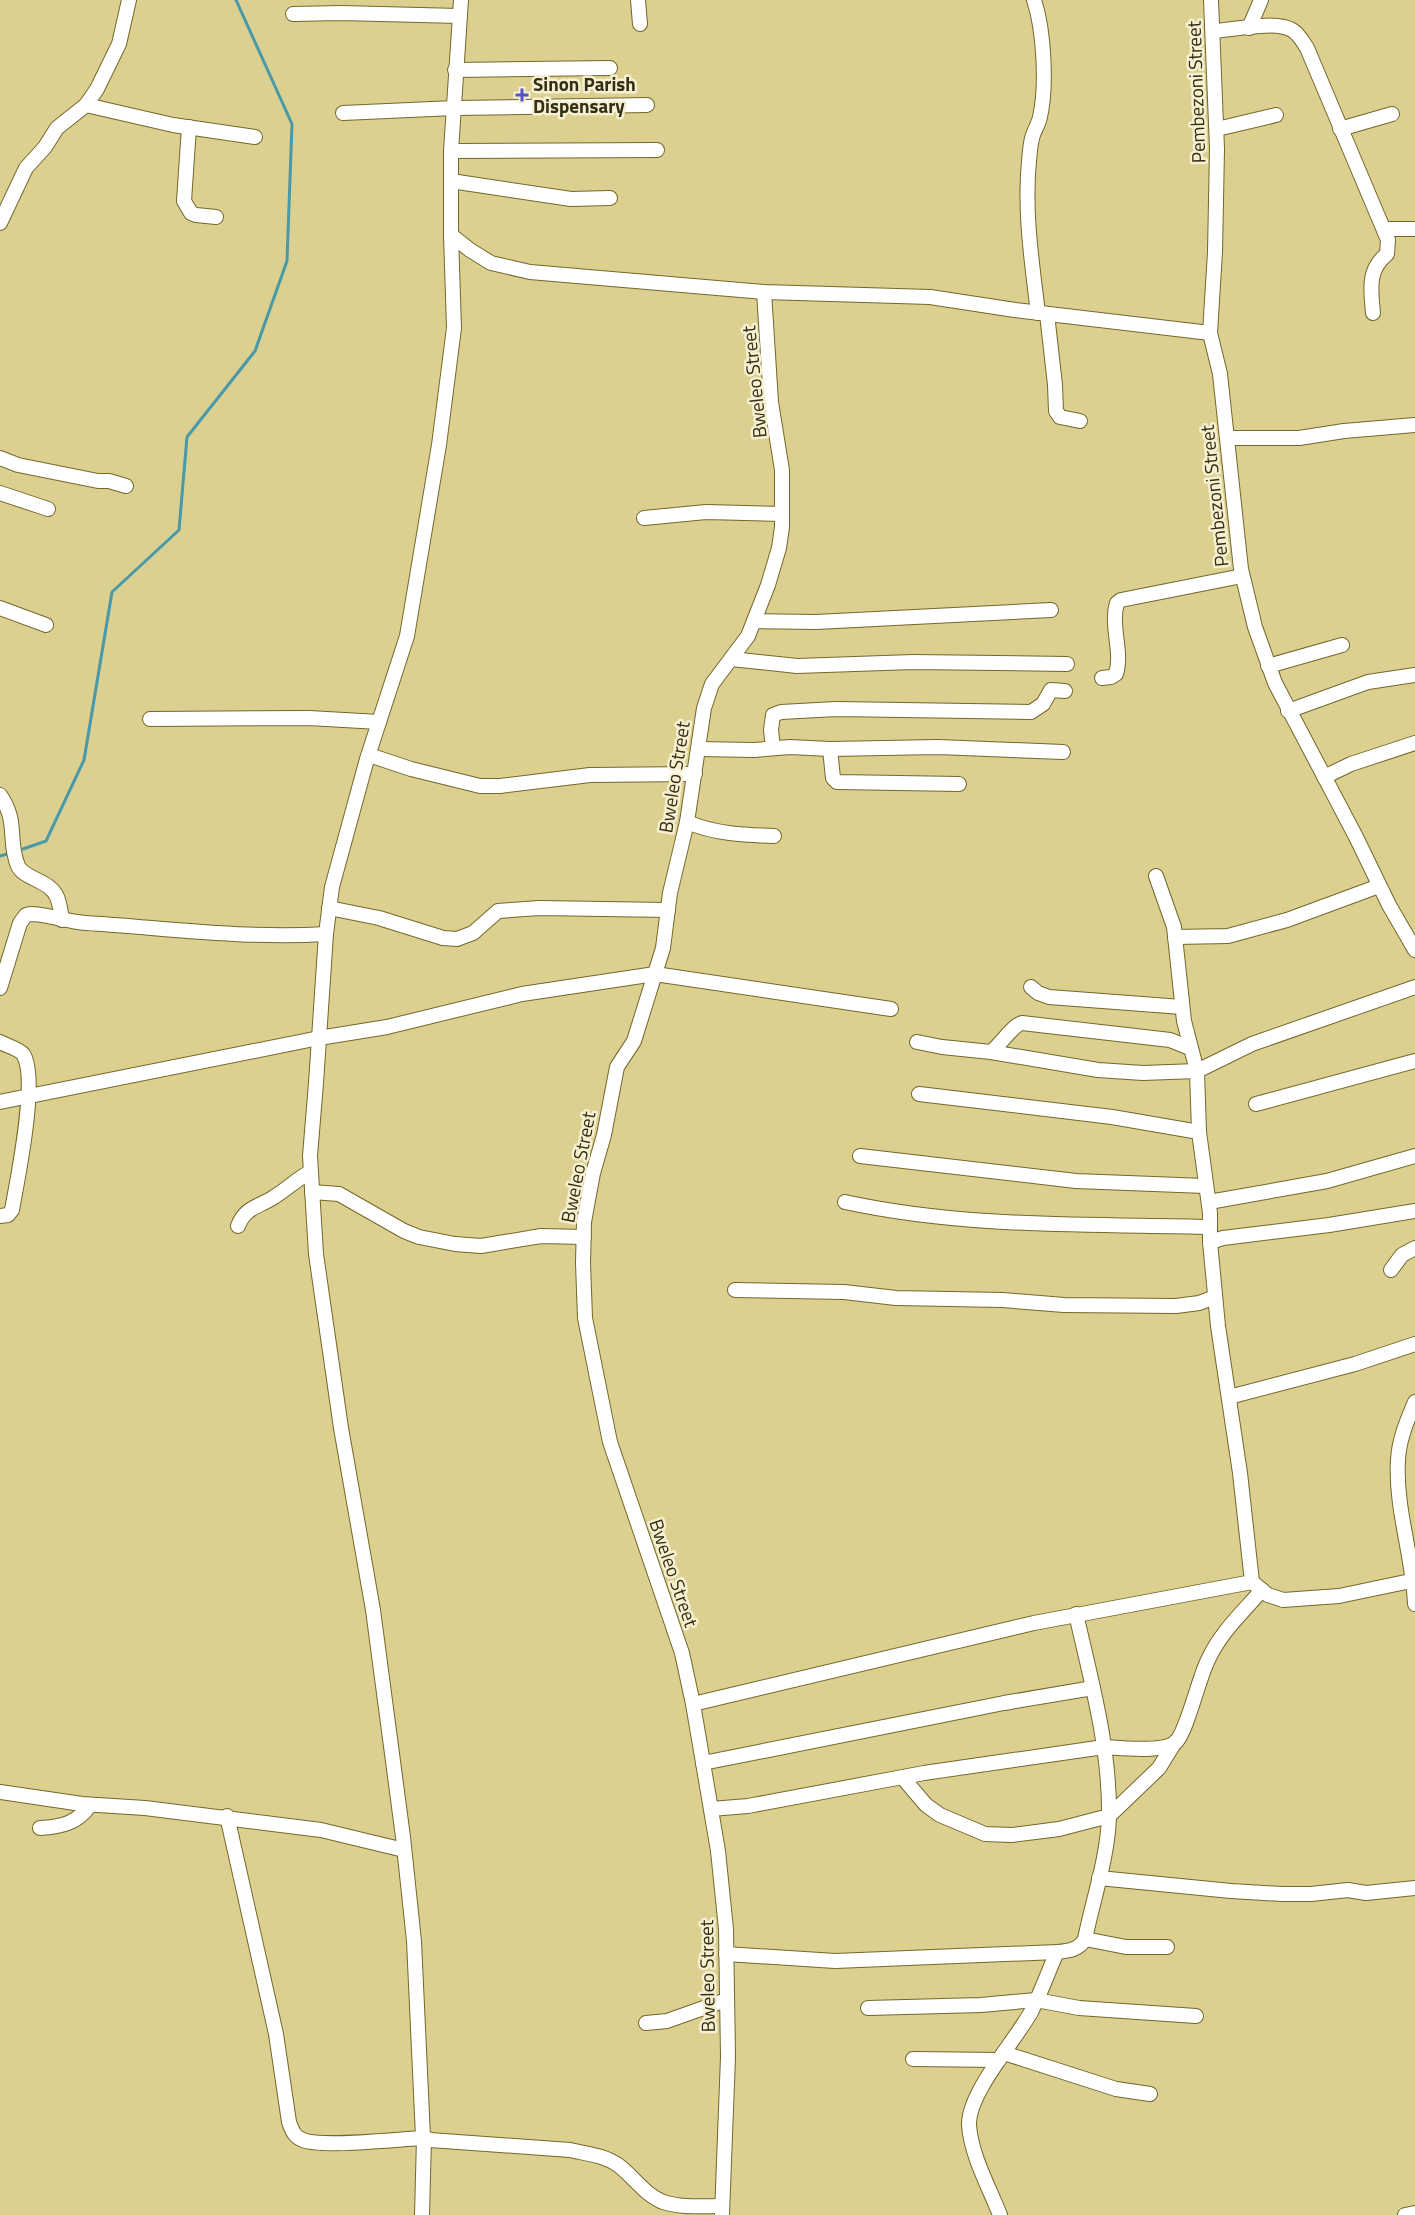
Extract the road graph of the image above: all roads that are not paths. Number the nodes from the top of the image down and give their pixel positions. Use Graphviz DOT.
graph roads {
  1 [pos="129,0"];
  2 [pos="460,0"];
  3 [pos="638,0"];
  4 [pos="1034,0"];
  5 [pos="1211,0"];
  6 [pos="1262,0"];
  7 [pos="293,14"];
  8 [pos="459,16"];
  9 [pos="640,24"];
  10 [pos="1249,28"];
  11 [pos="1213,31"];
  12 [pos="610,68"];
  13 [pos="455,70"];
  14 [pos="86,105"];
  15 [pos="647,106"];
  16 [pos="454,108"];
  17 [pos="343,113"];
  18 [pos="1392,114"];
  19 [pos="1276,116"];
  20 [pos="190,127"];
  21 [pos="1217,128"];
  22 [pos="1340,129"];
  23 [pos="254,137"];
  24 [pos="657,150"];
  25 [pos="451,151"];
  26 [pos="451,181"];
  27 [pos="610,198"];
  28 [pos="216,217"];
  29 [pos="0,224"];
  30 [pos="1385,229"];
  31 [pos="1415,229"];
  32 [pos="451,234"];
  33 [pos="764,292"];
  34 [pos="1042,313"];
  35 [pos="1374,313"];
  36 [pos="1210,333"];
  37 [pos="1080,421"];
  38 [pos="1415,425"];
  39 [pos="1227,438"];
  40 [pos="0,458"];
  41 [pos="126,486"];
  42 [pos="0,493"];
  43 [pos="48,510"];
  44 [pos="782,514"];
  45 [pos="644,518"];
  46 [pos="1242,576"];
  47 [pos="0,608"];
  48 [pos="1051,610"];
  49 [pos="754,621"];
  50 [pos="46,625"];
  51 [pos="1342,644"];
  52 [pos="731,659"];
  53 [pos="1067,664"];
  54 [pos="1268,666"];
  55 [pos="1415,675"];
  56 [pos="1102,678"];
  57 [pos="1065,692"];
  58 [pos="1288,711"];
  59 [pos="150,719"];
  60 [pos="379,722"];
  61 [pos="1415,743"];
  62 [pos="773,748"];
  63 [pos="830,749"];
  64 [pos="699,750"];
  65 [pos="1063,752"];
  66 [pos="369,755"];
  67 [pos="695,774"];
  68 [pos="1324,777"];
  69 [pos="959,784"];
  70 [pos="0,797"];
  71 [pos="687,822"];
  72 [pos="774,836"];
  73 [pos="1156,876"];
  74 [pos="1380,886"];
  75 [pos="330,908"];
  76 [pos="668,910"];
  77 [pos="62,920"];
  78 [pos="326,934"];
  79 [pos="1175,937"];
  80 [pos="1415,950"];
  81 [pos="655,974"];
  82 [pos="1415,986"];
  83 [pos="1031,987"];
  84 [pos="0,988"];
  85 [pos="1182,1007"];
  86 [pos="891,1009"];
  87 [pos="319,1038"];
  88 [pos="0,1042"];
  89 [pos="917,1042"];
  90 [pos="1190,1048"];
  91 [pos="991,1052"];
  92 [pos="1415,1061"];
  93 [pos="1197,1071"];
  94 [pos="919,1094"];
  95 [pos="28,1097"];
  96 [pos="0,1102"];
  97 [pos="1256,1104"];
  98 [pos="1199,1132"];
  99 [pos="860,1156"];
  100 [pos="1415,1156"];
  101 [pos="310,1172"];
  102 [pos="1205,1186"];
  103 [pos="312,1192"];
  104 [pos="845,1202"];
  105 [pos="1209,1202"];
  106 [pos="1415,1210"];
  107 [pos="0,1216"];
  108 [pos="238,1226"];
  109 [pos="1210,1228"];
  110 [pos="584,1237"];
  111 [pos="1210,1242"];
  112 [pos="1415,1248"];
  113 [pos="1391,1270"];
  114 [pos="735,1290"];
  115 [pos="1215,1297"];
  116 [pos="1415,1344"];
  117 [pos="1229,1397"];
  118 [pos="1415,1402"];
  119 [pos="1414,1581"];
  120 [pos="1257,1586"];
  121 [pos="1415,1604"];
  122 [pos="1076,1614"];
  123 [pos="1092,1688"];
  124 [pos="693,1704"];
  125 [pos="1175,1742"];
  126 [pos="1104,1747"];
  127 [pos="703,1763"];
  128 [pos="903,1778"];
  129 [pos="0,1792"];
  130 [pos="90,1805"];
  131 [pos="711,1809"];
  132 [pos="227,1816"];
  133 [pos="1109,1816"];
  134 [pos="40,1828"];
  135 [pos="404,1850"];
  136 [pos="1099,1878"];
  137 [pos="1415,1888"];
  138 [pos="1085,1939"];
  139 [pos="1167,1947"];
  140 [pos="1057,1952"];
  141 [pos="726,1954"];
  142 [pos="726,2000"];
  143 [pos="1036,2000"];
  144 [pos="868,2008"];
  145 [pos="1196,2016"];
  146 [pos="646,2022"];
  147 [pos="1002,2057"];
  148 [pos="912,2059"];
  149 [pos="1150,2094"];
  150 [pos="424,2138"];
  151 [pos="722,2210"];
  152 [pos="1415,2213"];
  153 [pos="422,2215"];
  154 [pos="1000,2215"];
  155 [pos="1406,2215"];
  1 -- 14 [label="street"];
  2 -- 8 [label="street"];
  3 -- 9 [label="street"];
  4 -- 34 [label="street"];
  5 -- 11 [label="street, Pembezoni Street"];
  6 -- 10 [label="street"];
  7 -- 8 [label="street"];
  8 -- 13 [label="street"];
  10 -- 11 [label="street"];
  10 -- 22 [label="street"];
  11 -- 21 [label="street, Pembezoni Street"];
  12 -- 13 [label="street"];
  13 -- 16 [label="street"];
  14 -- 20 [label="street"];
  14 -- 29 [label="street"];
  15 -- 16 [label="street"];
  16 -- 17 [label="street"];
  16 -- 25 [label="street"];
  18 -- 22 [label="street"];
  19 -- 21 [label="street"];
  20 -- 23 [label="street"];
  20 -- 28 [label="street"];
  21 -- 36 [label="street, Pembezoni Street"];
  22 -- 30 [label="street"];
  24 -- 25 [label="street"];
  25 -- 26 [label="street"];
  26 -- 27 [label="street"];
  26 -- 32 [label="street"];
  30 -- 31 [label="street"];
  30 -- 35 [label="street"];
  32 -- 33 [label="street"];
  32 -- 60 [label="street"];
  33 -- 34 [label="street"];
  33 -- 44 [label="street, Bweleo Street"];
  34 -- 36 [label="street"];
  34 -- 37 [label="street"];
  36 -- 39 [label="street, Pembezoni Street"];
  38 -- 39 [label="street"];
  39 -- 46 [label="street, Pembezoni Street"];
  40 -- 41 [label="street"];
  42 -- 43 [label="street"];
  44 -- 45 [label="street"];
  44 -- 49 [label="street, Bweleo Street"];
  46 -- 54 [label="street, Pembezoni Street"];
  46 -- 56 [label="street"];
  47 -- 50 [label="street"];
  48 -- 49 [label="street"];
  49 -- 52 [label="street, Bweleo Street"];
  51 -- 54 [label="street"];
  52 -- 53 [label="street"];
  52 -- 64 [label="street, Bweleo Street"];
  54 -- 58 [label="street, Pembezoni Street"];
  55 -- 58 [label="street"];
  57 -- 62 [label="street"];
  58 -- 68 [label="street, Pembezoni Street"];
  59 -- 60 [label="street"];
  60 -- 66 [label="street"];
  61 -- 68 [label="street"];
  62 -- 63 [label="street"];
  62 -- 64 [label="street"];
  63 -- 65 [label="street"];
  63 -- 69 [label="street"];
  64 -- 67 [label="street, Bweleo Street"];
  66 -- 67 [label="street"];
  66 -- 75 [label="street"];
  67 -- 71 [label="street, Bweleo Street"];
  68 -- 74 [label="street, Pembezoni Street"];
  70 -- 77 [label="street"];
  71 -- 72 [label="street"];
  71 -- 76 [label="street, Bweleo Street"];
  73 -- 79 [label="street"];
  74 -- 79 [label="street"];
  74 -- 80 [label="street, Pembezoni Street"];
  75 -- 76 [label="street"];
  75 -- 78 [label="street"];
  76 -- 81 [label="street, Bweleo Street"];
  77 -- 78 [label="street"];
  77 -- 84 [label="street"];
  78 -- 87 [label="street"];
  79 -- 85 [label="street"];
  81 -- 86 [label="street"];
  81 -- 87 [label="street"];
  81 -- 110 [label="street, Bweleo Street"];
  82 -- 93 [label="street"];
  83 -- 85 [label="street"];
  85 -- 90 [label="street"];
  87 -- 95 [label="street"];
  87 -- 101 [label="street"];
  88 -- 95 [label="street"];
  89 -- 91 [label="street"];
  90 -- 91 [label="street"];
  90 -- 93 [label="street"];
  91 -- 93 [label="street"];
  92 -- 97 [label="street"];
  93 -- 98 [label="street"];
  94 -- 98 [label="street"];
  95 -- 96 [label="street"];
  95 -- 107 [label="street"];
  98 -- 102 [label="street"];
  99 -- 102 [label="street"];
  100 -- 105 [label="street"];
  101 -- 103 [label="street"];
  101 -- 108 [label="street"];
  102 -- 105 [label="street"];
  103 -- 110 [label="street"];
  103 -- 135 [label="street"];
  104 -- 109 [label="street"];
  105 -- 109 [label="street"];
  106 -- 111 [label="street"];
  109 -- 111 [label="street"];
  110 -- 124 [label="street, Bweleo Street"];
  111 -- 115 [label="street"];
  112 -- 113 [label="street"];
  114 -- 115 [label="street"];
  115 -- 117 [label="street"];
  116 -- 117 [label="street"];
  117 -- 120 [label="street"];
  118 -- 119 [label="street"];
  119 -- 120 [label="street"];
  119 -- 121 [label="street"];
  120 -- 122 [label="street"];
  120 -- 125 [label="street"];
  122 -- 123 [label="street"];
  122 -- 124 [label="street"];
  123 -- 126 [label="street"];
  123 -- 127 [label="street"];
  124 -- 127 [label="street, Bweleo Street"];
  125 -- 126 [label="street"];
  125 -- 133 [label="street"];
  126 -- 128 [label="street"];
  126 -- 133 [label="street"];
  127 -- 131 [label="street, Bweleo Street"];
  128 -- 131 [label="street"];
  128 -- 133 [label="street"];
  129 -- 130 [label="street"];
  130 -- 132 [label="street"];
  130 -- 134 [label="street"];
  131 -- 141 [label="street, Bweleo Street"];
  132 -- 135 [label="street"];
  132 -- 150 [label="street"];
  133 -- 136 [label="street"];
  135 -- 150 [label="street"];
  136 -- 137 [label="street"];
  136 -- 138 [label="street"];
  138 -- 139 [label="street"];
  138 -- 140 [label="street"];
  140 -- 141 [label="street"];
  140 -- 143 [label="street"];
  141 -- 142 [label="street, Bweleo Street"];
  142 -- 146 [label="street"];
  142 -- 151 [label="street, Bweleo Street"];
  143 -- 144 [label="street"];
  143 -- 145 [label="street"];
  143 -- 147 [label="street"];
  147 -- 148 [label="street"];
  147 -- 149 [label="street"];
  147 -- 154 [label="street"];
  150 -- 151 [label="street"];
  150 -- 153 [label="street"];
  152 -- 155 [label="street"];
}
